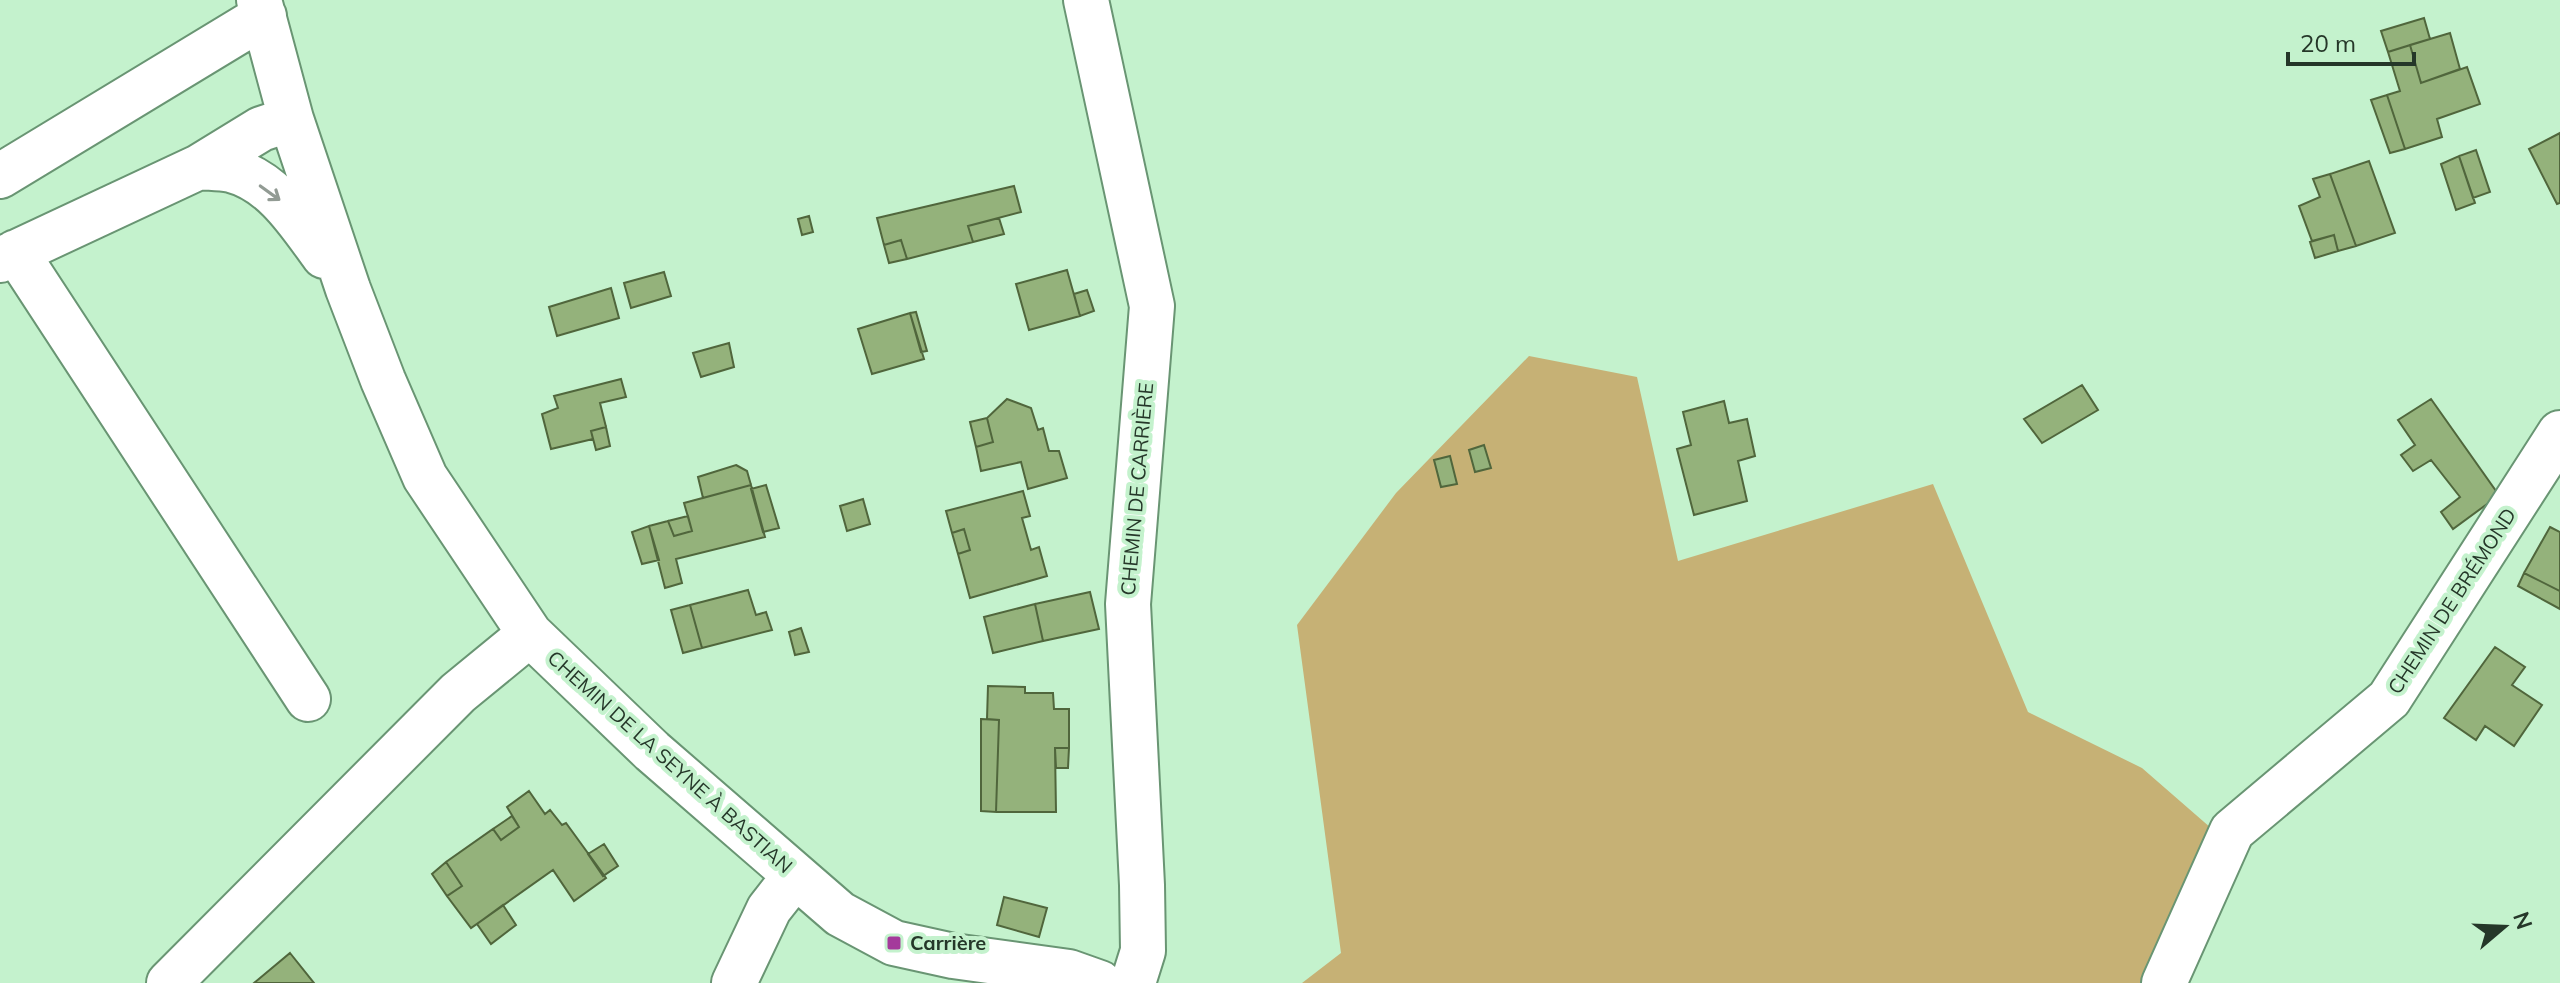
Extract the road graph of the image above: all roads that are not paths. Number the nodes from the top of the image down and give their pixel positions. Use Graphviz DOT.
graph roads {
  1 [pos="1086,0"];
  2 [pos="262,8"];
  3 [pos="291,119"];
  4 [pos="199,167"];
  5 [pos="0,176"];
  6 [pos="8,256"];
  7 [pos="348,289"];
  8 [pos="2557,445"];
  9 [pos="530,634"];
  10 [pos="308,699"];
  11 [pos="795,876"];
  12 [pos="169,983"];
  13 [pos="734,983"];
  14 [pos="1100,983"];
  15 [pos="1133,983"];
  16 [pos="2164,983"];
  1 -- 15 [label="street, CHEMIN DE CARRIÈRE"];
  2 -- 3 [label="street, CHEMIN DE LA SEYNE À BASTIAN"];
  2 -- 5 [label="street"];
  3 -- 4 [label="street"];
  3 -- 7 [label="street, CHEMIN DE LA SEYNE À BASTIAN"];
  4 -- 6 [label="street"];
  4 -- 7 [label="street, one-way"];
  6 -- 10 [label="street"];
  7 -- 9 [label="street, CHEMIN DE LA SEYNE À BASTIAN"];
  8 -- 16 [label="street, CHEMIN DE BRÉMOND"];
  9 -- 11 [label="street, CHEMIN DE LA SEYNE À BASTIAN"];
  9 -- 12 [label="street"];
  11 -- 13 [label="street"];
  11 -- 14 [label="street, CHEMIN DE LA SEYNE À BASTIAN"];
}
